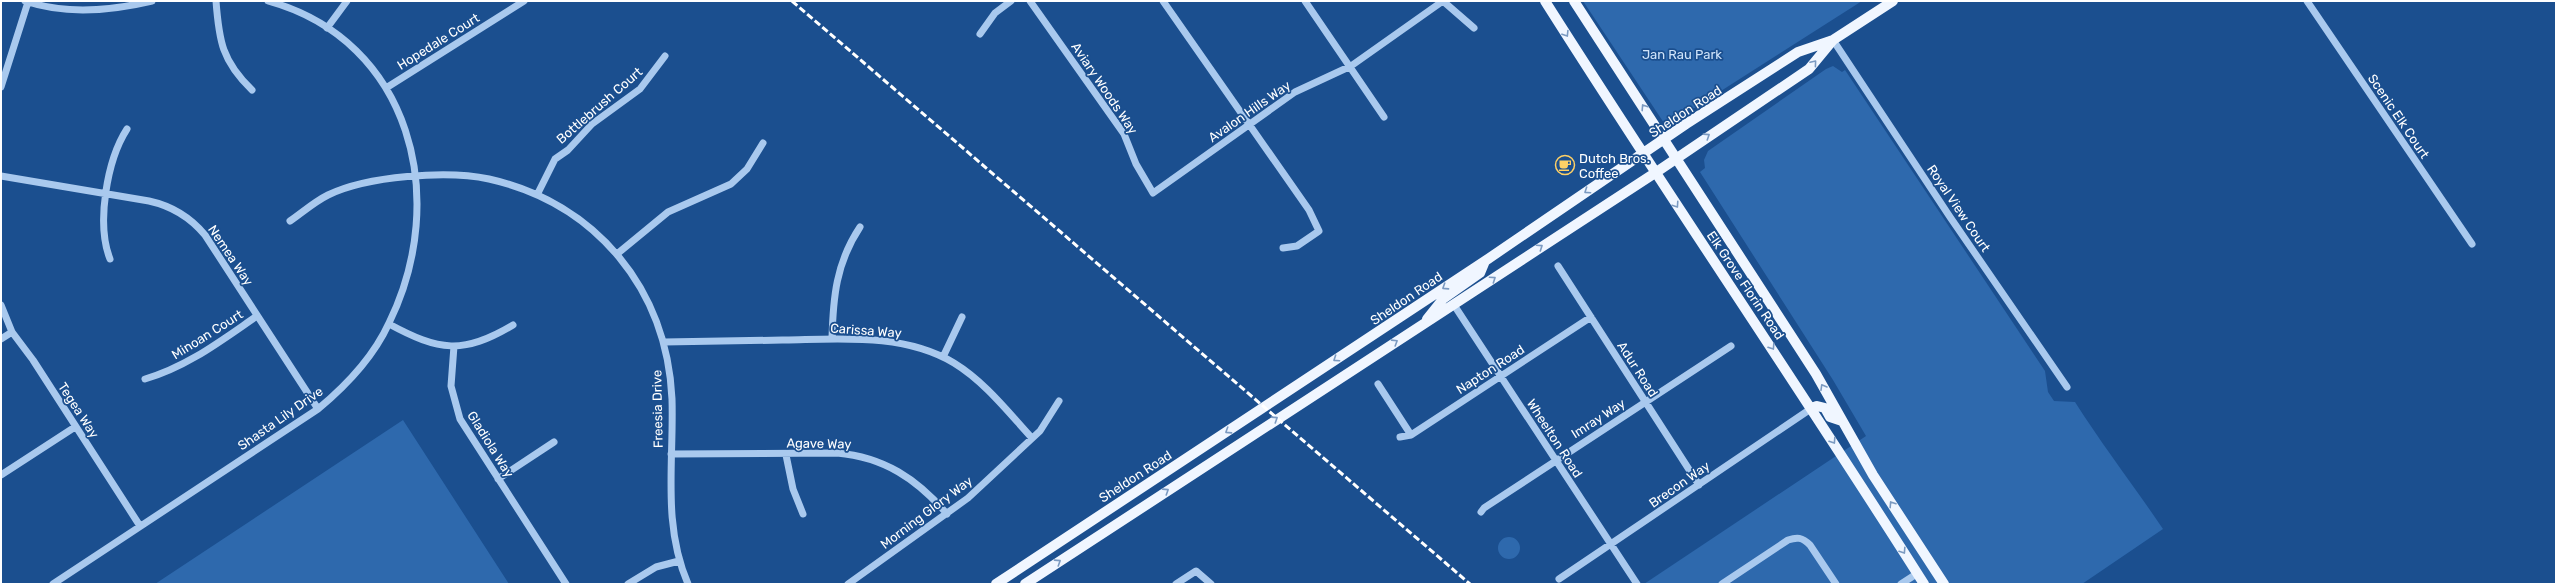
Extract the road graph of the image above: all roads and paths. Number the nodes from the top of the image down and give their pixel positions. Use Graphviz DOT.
graph roads {
  1 [pos="152,1"];
  2 [pos="216,1"];
  3 [pos="268,1"];
  4 [pos="347,1"];
  5 [pos="524,1"];
  6 [pos="1011,1"];
  7 [pos="1030,1"];
  8 [pos="1163,1"];
  9 [pos="1305,1"];
  10 [pos="1443,1"];
  11 [pos="1545,1"];
  12 [pos="1574,1"];
  13 [pos="1893,1"];
  14 [pos="2307,1"];
  15 [pos="26,2"];
  16 [pos="327,28"];
  17 [pos="1474,28"];
  18 [pos="980,34"];
  19 [pos="1833,40"];
  20 [pos="665,56"];
  21 [pos="1351,66"];
  22 [pos="1,87"];
  23 [pos="386,88"];
  24 [pos="252,90"];
  25 [pos="1384,117"];
  26 [pos="1250,124"];
  27 [pos="127,129"];
  28 [pos="1664,140"];
  29 [pos="763,143"];
  30 [pos="1643,154"];
  31 [pos="1675,159"];
  32 [pos="1655,173"];
  33 [pos="1,176"];
  34 [pos="415,177"];
  35 [pos="107,192"];
  36 [pos="538,193"];
  37 [pos="1153,193"];
  38 [pos="290,221"];
  39 [pos="860,227"];
  40 [pos="2472,244"];
  41 [pos="1283,248"];
  42 [pos="617,254"];
  43 [pos="110,259"];
  44 [pos="1485,261"];
  45 [pos="1558,266"];
  46 [pos="1,305"];
  47 [pos="1454,305"];
  48 [pos="257,316"];
  49 [pos="962,317"];
  50 [pos="1591,317"];
  51 [pos="389,324"];
  52 [pos="513,325"];
  53 [pos="1422,325"];
  54 [pos="12,332"];
  55 [pos="1,339"];
  56 [pos="832,339"];
  57 [pos="664,342"];
  58 [pos="454,346"];
  59 [pos="1731,346"];
  60 [pos="943,357"];
  61 [pos="1500,377"];
  62 [pos="146,379"];
  63 [pos="1378,384"];
  64 [pos="2067,387"];
  65 [pos="1059,401"];
  66 [pos="1645,402"];
  67 [pos="1812,408"];
  68 [pos="318,409"];
  69 [pos="1842,421"];
  70 [pos="75,427"];
  71 [pos="1411,435"];
  72 [pos="1400,437"];
  73 [pos="1032,438"];
  74 [pos="554,442"];
  75 [pos="671,454"];
  76 [pos="786,454"];
  77 [pos="1556,461"];
  78 [pos="1,475"];
  79 [pos="498,479"];
  80 [pos="1699,485"];
  81 [pos="1480,512"];
  82 [pos="802,514"];
  83 [pos="947,514"];
  84 [pos="140,526"];
  85 [pos="1611,545"];
  86 [pos="679,561"];
  87 [pos="1918,573"];
  88 [pos="1559,579"];
  89 [pos="53,584"];
  90 [pos="566,584"];
  91 [pos="628,584"];
  92 [pos="688,584"];
  93 [pos="848,584"];
  94 [pos="996,584"];
  95 [pos="1025,584"];
  96 [pos="1176,584"];
  97 [pos="1211,584"];
  98 [pos="1637,584"];
  99 [pos="1722,584"];
  100 [pos="1836,584"];
  101 [pos="1901,584"];
  102 [pos="1924,584"];
  103 [pos="1944,584"];
  1 -- 15 [label="street"];
  2 -- 24 [label="street"];
  3 -- 16 [label="street, Shasta Lily Drive"];
  4 -- 16 [label="street"];
  5 -- 23 [label="street, Hopedale Court"];
  6 -- 18 [label="street"];
  7 -- 37 [label="street, Aviary Woods Way"];
  8 -- 26 [label="street"];
  9 -- 21 [label="street"];
  10 -- 17 [label="street"];
  10 -- 21 [label="street, Avalon Hills Way"];
  11 -- 30 [label="main road, Elk Grove Florin Road, one-way"];
  28 -- 12 [label="main road, Elk Grove Florin Road, one-way"];
  13 -- 19 [label="main road, Sheldon Road"];
  14 -- 40 [label="street, Scenic Elk Court"];
  15 -- 22 [label="street"];
  16 -- 23 [label="street, Shasta Lily Drive"];
  19 -- 28 [label="main road, Sheldon Road"];
  31 -- 19 [label="main road, Sheldon Road, one-way"];
  19 -- 64 [label="street, Royal View Court"];
  20 -- 36 [label="street, Bottlebrush Court"];
  21 -- 25 [label="street"];
  21 -- 26 [label="street, Avalon Hills Way"];
  23 -- 34 [label="street, Shasta Lily Drive"];
  26 -- 37 [label="street, Avalon Hills Way"];
  26 -- 41 [label="street"];
  27 -- 35 [label="street"];
  28 -- 30 [label="main road, Sheldon Road"];
  28 -- 31 [label="main road, Elk Grove Florin Road"];
  29 -- 42 [label="street"];
  30 -- 32 [label="main road, Elk Grove Florin Road"];
  30 -- 44 [label="main road, Sheldon Road, one-way"];
  31 -- 32 [label="main road, Sheldon Road"];
  69 -- 31 [label="main road, Elk Grove Florin Road, one-way"];
  47 -- 32 [label="main road, Sheldon Road, one-way"];
  32 -- 67 [label="main road, Elk Grove Florin Road, one-way"];
  33 -- 35 [label="street, Nemea Way"];
  34 -- 36 [label="street, Freesia Drive"];
  34 -- 38 [label="street, Freesia Drive"];
  34 -- 51 [label="street, Shasta Lily Drive"];
  35 -- 43 [label="street"];
  35 -- 48 [label="street, Nemea Way"];
  36 -- 42 [label="street, Freesia Drive"];
  39 -- 56 [label="street"];
  42 -- 57 [label="street, Freesia Drive"];
  44 -- 53 [label="main road"];
  44 -- 94 [label="main road, Sheldon Road, one-way"];
  45 -- 50 [label="street, Adur Road"];
  46 -- 54 [label="street, Tegea Way"];
  47 -- 53 [label="main road, Sheldon Road"];
  47 -- 61 [label="street, Wheelton Road"];
  48 -- 62 [label="street, Minoan Court"];
  48 -- 68 [label="street, Nemea Way"];
  49 -- 60 [label="street"];
  50 -- 61 [label="street, Napton Road"];
  50 -- 66 [label="street, Adur Road"];
  51 -- 58 [label="street"];
  51 -- 68 [label="street, Shasta Lily Drive"];
  52 -- 58 [label="street"];
  95 -- 53 [label="main road, Sheldon Road, one-way"];
  54 -- 55 [label="street"];
  54 -- 70 [label="street, Tegea Way"];
  56 -- 57 [label="street, Carissa Way"];
  56 -- 60 [label="street, Carissa Way"];
  57 -- 75 [label="street, Freesia Drive"];
  58 -- 79 [label="street, Gladiola Way"];
  59 -- 66 [label="street, Imray Way"];
  60 -- 73 [label="street, Carissa Way"];
  61 -- 71 [label="street, Napton Road"];
  61 -- 77 [label="street, Wheelton Road"];
  63 -- 71 [label="street"];
  65 -- 73 [label="street, Morning Glory Way"];
  66 -- 77 [label="street, Imray Way"];
  66 -- 80 [label="street, Adur Road"];
  67 -- 69 [label="main road"];
  67 -- 80 [label="street, Brecon Way"];
  67 -- 87 [label="main road, Elk Grove Florin Road, one-way"];
  68 -- 84 [label="street, Shasta Lily Drive"];
  103 -- 69 [label="main road, Elk Grove Florin Road, one-way"];
  70 -- 78 [label="street"];
  70 -- 84 [label="street, Tegea Way"];
  71 -- 72 [label="street, Napton Road"];
  73 -- 83 [label="street, Morning Glory Way"];
  74 -- 79 [label="street"];
  75 -- 76 [label="street, Agave Way"];
  75 -- 86 [label="street, Freesia Drive"];
  76 -- 82 [label="street"];
  76 -- 83 [label="street, Agave Way"];
  77 -- 81 [label="street, Imray Way"];
  77 -- 85 [label="street, Wheelton Road"];
  79 -- 90 [label="street, Gladiola Way"];
  80 -- 85 [label="street, Brecon Way"];
  83 -- 93 [label="street, Morning Glory Way"];
  84 -- 89 [label="street, Shasta Lily Drive"];
  85 -- 88 [label="street, Brecon Way"];
  85 -- 98 [label="street, Wheelton Road"];
  86 -- 91 [label="street"];
  86 -- 92 [label="street, Freesia Drive"];
  87 -- 101 [label="street"];
  87 -- 102 [label="main road, Elk Grove Florin Road"];
  96 -- 97 [label="street"];
  99 -- 100 [label="street"];
}
